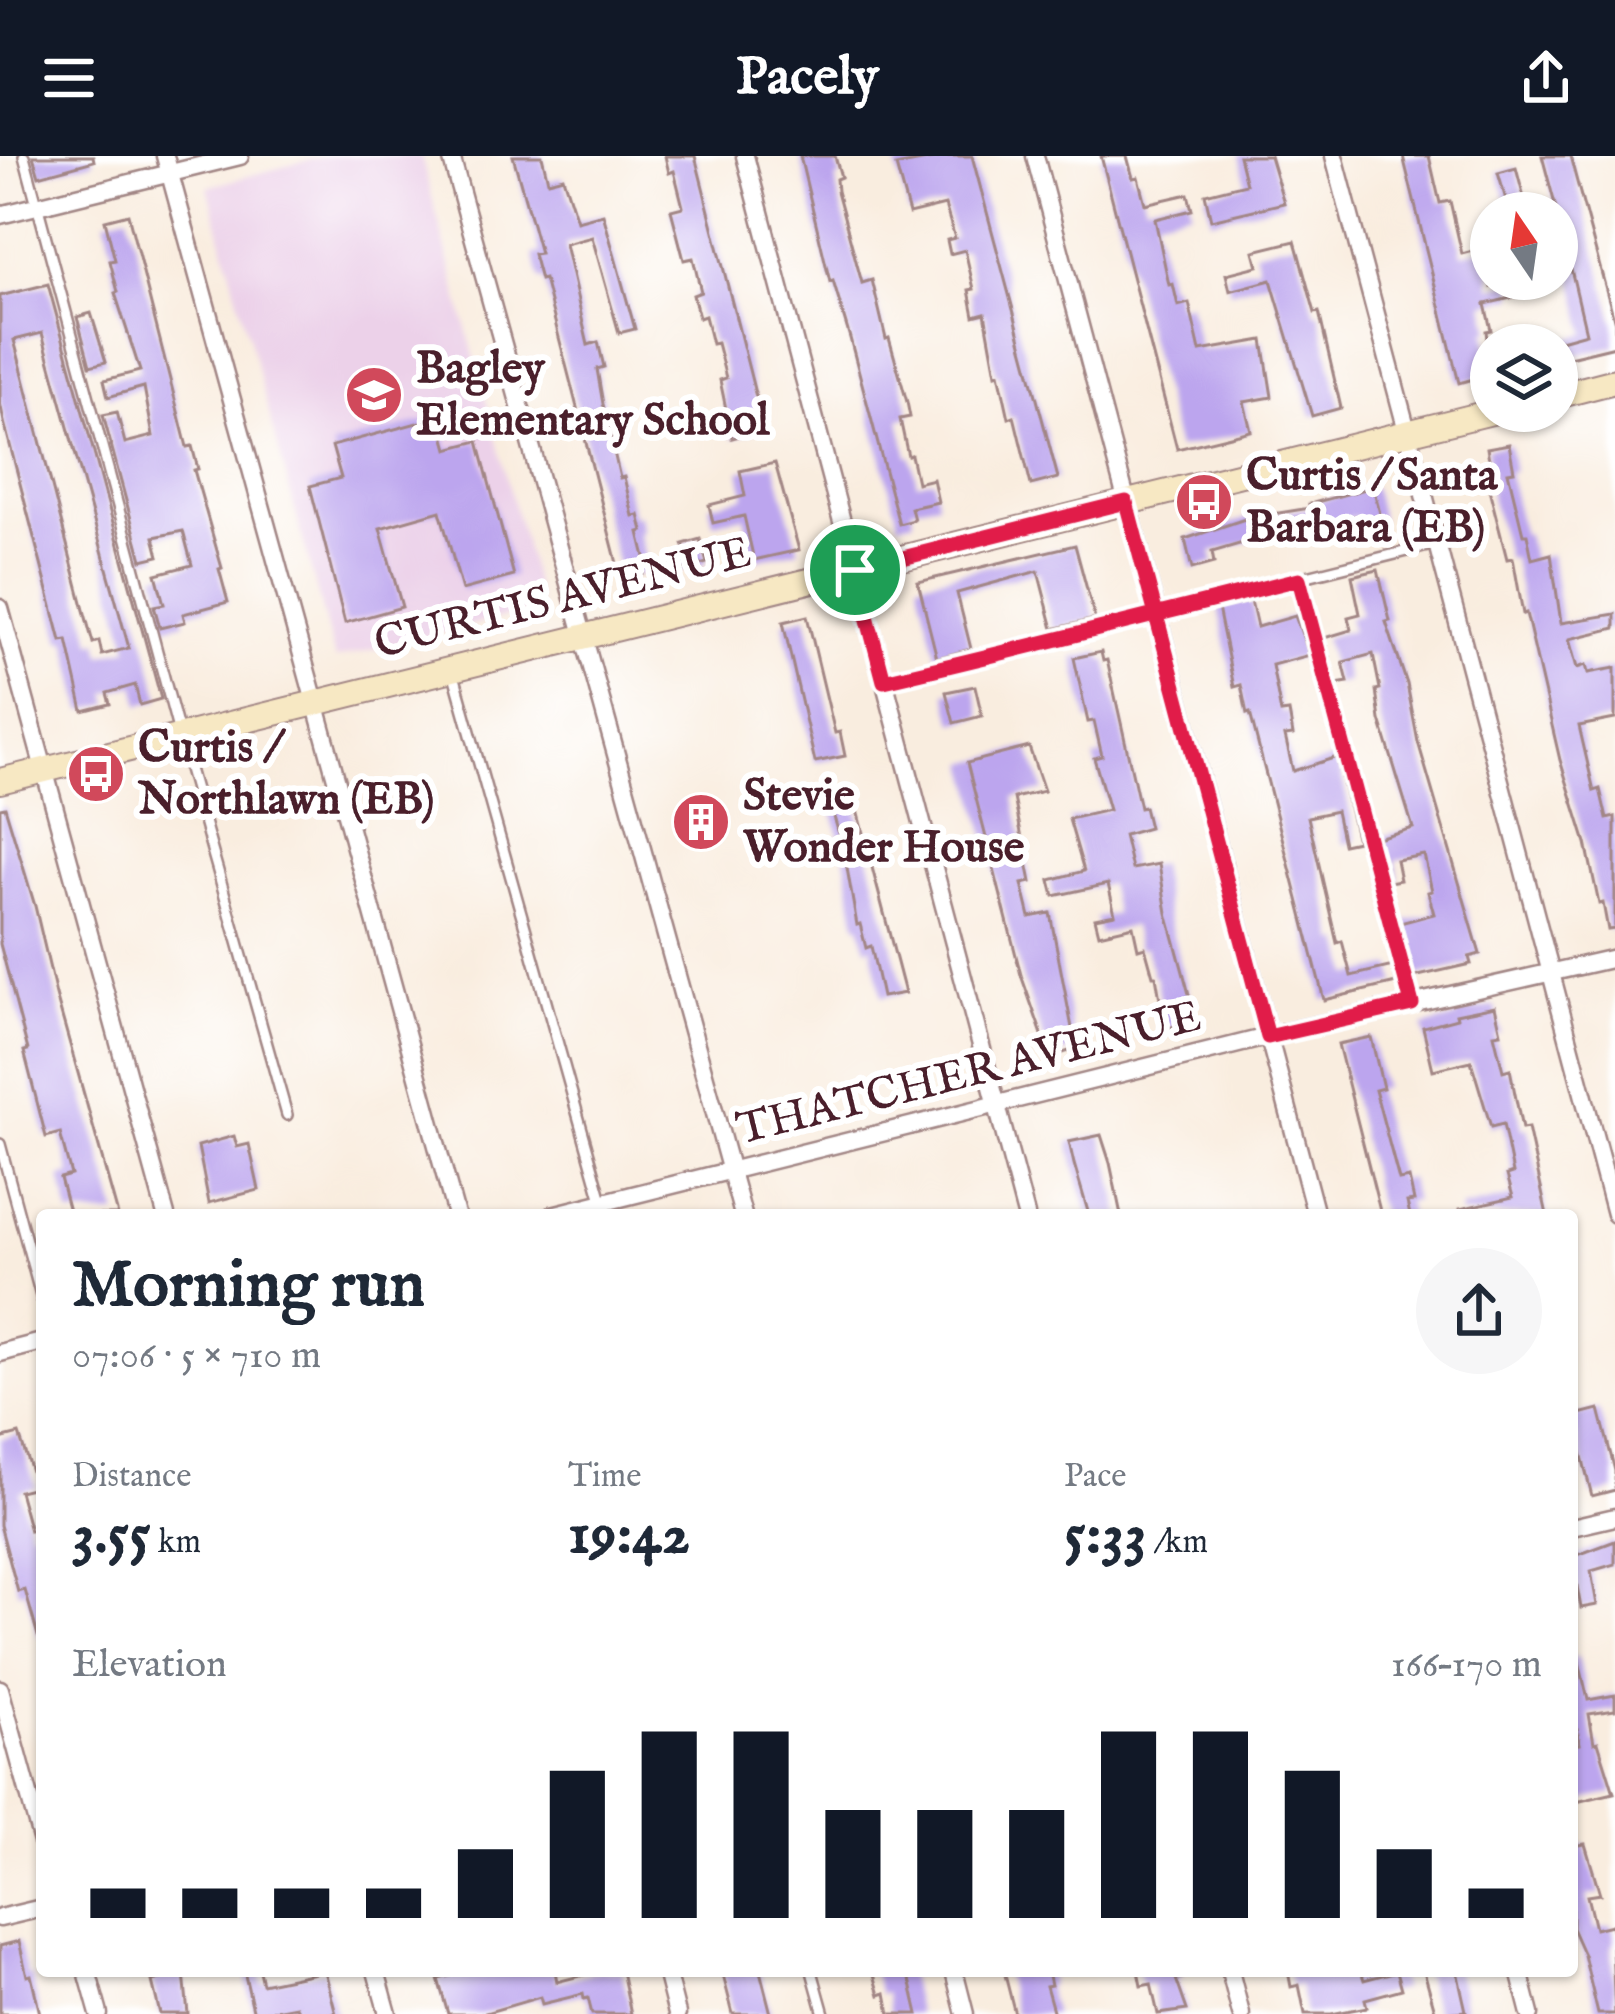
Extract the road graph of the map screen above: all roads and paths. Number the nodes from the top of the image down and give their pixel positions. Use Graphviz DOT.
graph roads {
  1 [pos="24,156"];
  2 [pos="240,156"];
  3 [pos="452,156"];
  4 [pos="745,156"];
  5 [pos="1035,156"];
  6 [pos="1334,156"];
  7 [pos="167,165"];
  8 [pos="38,206"];
  9 [pos="0,215"];
  10 [pos="1615,381"];
  11 [pos="1578,391"];
  12 [pos="1470,417"];
  13 [pos="1406,433"];
  14 [pos="1126,502"];
  15 [pos="1436,544"];
  16 [pos="855,570"];
  17 [pos="1299,579"];
  18 [pos="0,608"];
  19 [pos="1156,615"];
  20 [pos="583,637"];
  21 [pos="452,669"];
  22 [pos="884,681"];
  23 [pos="314,704"];
  24 [pos="180,736"];
  25 [pos="44,770"];
  26 [pos="0,782"];
  27 [pos="1615,958"];
  28 [pos="1550,973"];
  29 [pos="1412,1004"];
  30 [pos="1268,1037"];
  31 [pos="996,1104"];
  32 [pos="287,1115"];
  33 [pos="0,1144"];
  34 [pos="731,1171"];
  35 [pos="164,1209"];
  36 [pos="454,1209"];
  37 [pos="604,1209"];
  38 [pos="741,1209"];
  39 [pos="1024,1209"];
  40 [pos="1314,1209"];
  41 [pos="1615,1214"];
  42 [pos="36,1278"];
  43 [pos="36,1344"];
  44 [pos="0,1353"];
  45 [pos="1615,1517"];
  46 [pos="1578,1526"];
  47 [pos="0,1689"];
  48 [pos="36,1820"];
  49 [pos="36,1909"];
  50 [pos="0,1918"];
  51 [pos="89,1977"];
  52 [pos="378,1977"];
  53 [pos="667,1977"];
  54 [pos="814,1977"];
  55 [pos="955,1977"];
  56 [pos="1232,1977"];
  57 [pos="1521,1977"];
  58 [pos="99,2014"];
  59 [pos="388,2014"];
  60 [pos="677,2014"];
  61 [pos="824,2014"];
  62 [pos="965,2014"];
  63 [pos="1241,2014"];
  64 [pos="1530,2014"];
  1 -- 8 [label="lane"];
  2 -- 7 [label="street"];
  3 -- 20 [label="street"];
  4 -- 16 [label="street"];
  5 -- 14 [label="street"];
  6 -- 13 [label="street"];
  7 -- 8 [label="street"];
  7 -- 23 [label="street"];
  8 -- 9 [label="street"];
  8 -- 24 [label="lane"];
  10 -- 11 [label="street"];
  12 -- 13 [label="street, CURTIS AVENUE"];
  13 -- 14 [label="street, CURTIS AVENUE"];
  13 -- 15 [label="street"];
  14 -- 16 [label="street, CURTIS AVENUE"];
  14 -- 19 [label="street"];
  15 -- 17 [label="lane"];
  15 -- 28 [label="street"];
  16 -- 20 [label="street, CURTIS AVENUE"];
  16 -- 22 [label="street"];
  17 -- 19 [label="lane"];
  17 -- 29 [label="lane"];
  18 -- 25 [label="street"];
  19 -- 22 [label="lane"];
  19 -- 30 [label="street"];
  20 -- 21 [label="street, CURTIS AVENUE"];
  20 -- 34 [label="street"];
  21 -- 23 [label="street, CURTIS AVENUE"];
  21 -- 37 [label="lane"];
  22 -- 31 [label="street"];
  23 -- 24 [label="street, CURTIS AVENUE"];
  23 -- 36 [label="street"];
  24 -- 25 [label="street, CURTIS AVENUE"];
  24 -- 32 [label="lane"];
  25 -- 26 [label="street, CURTIS AVENUE"];
  25 -- 35 [label="street"];
  27 -- 28 [label="street, THATCHER AVENUE"];
  28 -- 29 [label="street, THATCHER AVENUE"];
  28 -- 41 [label="street"];
  29 -- 30 [label="street, THATCHER AVENUE"];
  30 -- 31 [label="street, THATCHER AVENUE"];
  30 -- 40 [label="street"];
  31 -- 34 [label="street, THATCHER AVENUE"];
  31 -- 39 [label="street"];
  33 -- 42 [label="lane"];
  34 -- 37 [label="street, THATCHER AVENUE"];
  34 -- 38 [label="street"];
  43 -- 44 [label="street"];
  45 -- 46 [label="street"];
  47 -- 48 [label="street"];
  49 -- 50 [label="street"];
  51 -- 58 [label="street"];
  52 -- 59 [label="street"];
  53 -- 60 [label="street"];
  54 -- 61 [label="lane"];
  55 -- 62 [label="street"];
  56 -- 63 [label="street"];
  57 -- 64 [label="street"];
}
